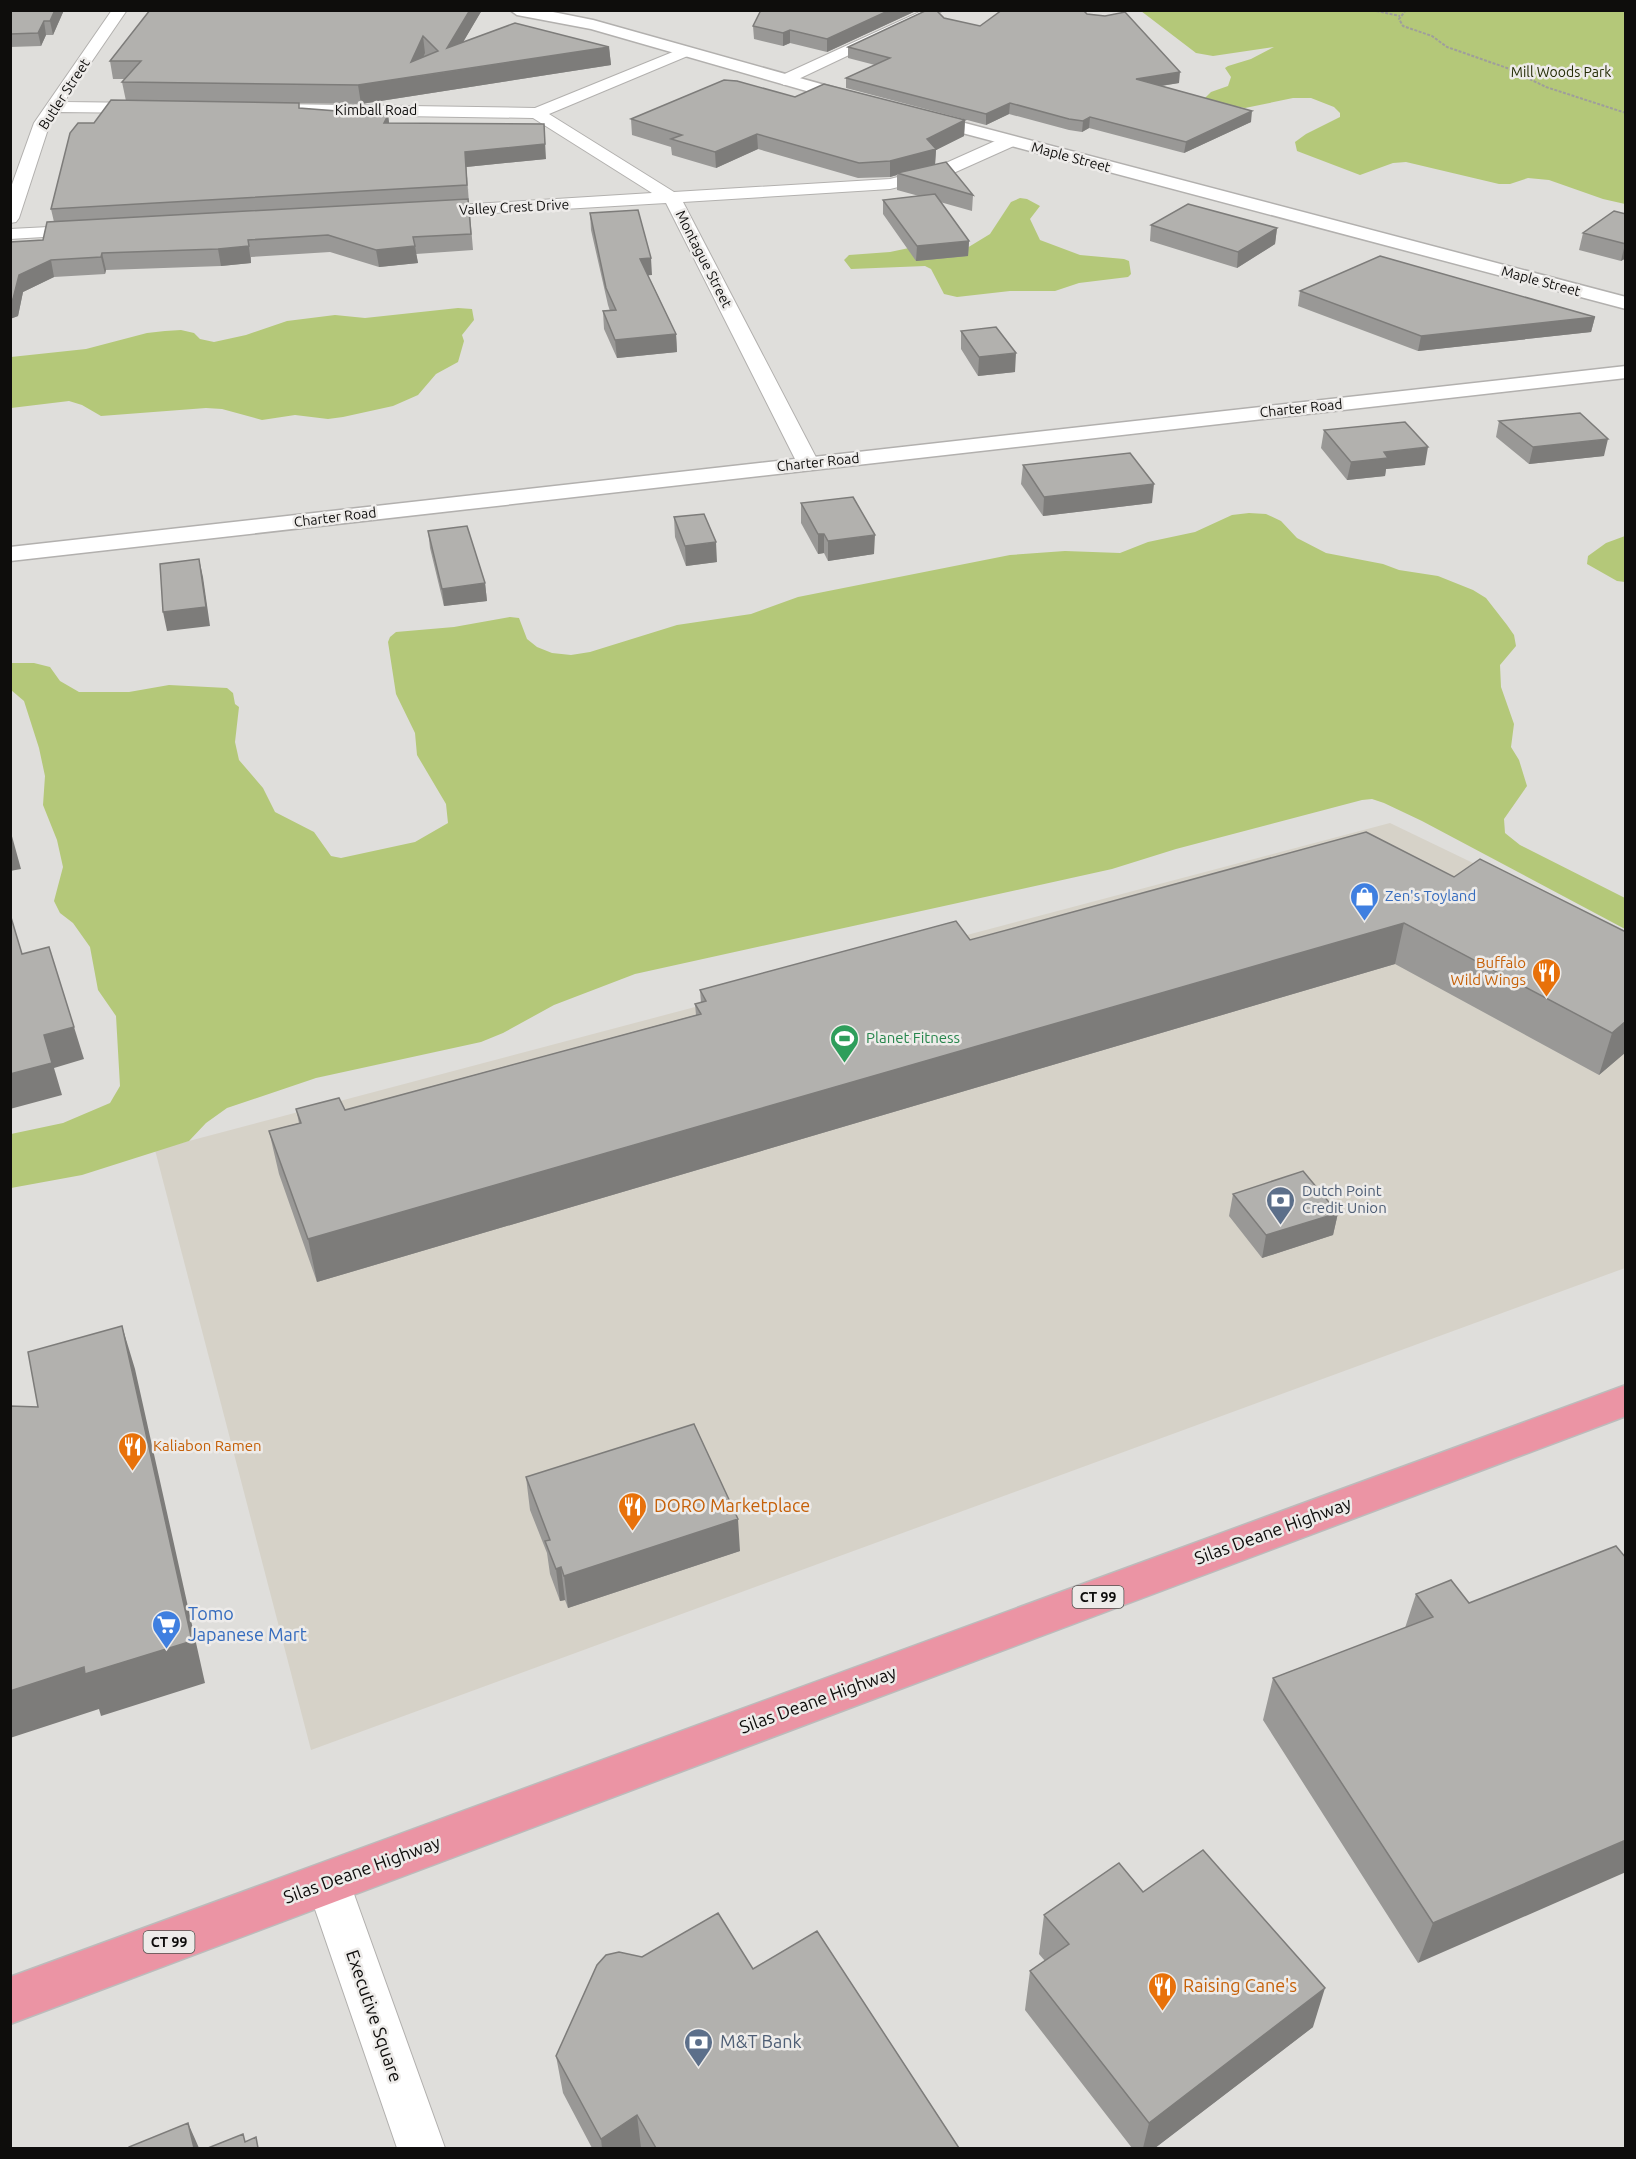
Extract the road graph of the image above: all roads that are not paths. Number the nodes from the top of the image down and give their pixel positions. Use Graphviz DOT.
graph roads {
  1 [pos="120,10"];
  2 [pos="517,10"];
  3 [pos="937,10"];
  4 [pos="685,52"];
  5 [pos="784,80"];
  6 [pos="873,104"];
  7 [pos="54,107"];
  8 [pos="161,108"];
  9 [pos="255,109"];
  10 [pos="537,113"];
  11 [pos="907,113"];
  12 [pos="1010,141"];
  13 [pos="672,198"];
  14 [pos="412,212"];
  15 [pos="10,218"];
  16 [pos="105,229"];
  17 [pos="10,234"];
  18 [pos="1626,303"];
  19 [pos="1626,372"];
  20 [pos="808,463"];
  21 [pos="10,554"];
  22 [pos="1626,1400"];
  23 [pos="328,1882"];
  24 [pos="10,2001"];
  25 [pos="421,2148"];
  1 -- 7 [label="street, Butler Street"];
  2 -- 4 [label="main road"];
  3 -- 5 [label="street"];
  4 -- 5 [label="main road"];
  4 -- 10 [label="street, Kimball Road"];
  5 -- 6 [label="main road"];
  7 -- 8 [label="street"];
  7 -- 15 [label="street, Butler Street"];
  9 -- 10 [label="street, Kimball Road"];
  10 -- 13 [label="street, Montague Street"];
  11 -- 12 [label="main road, Maple Street"];
  12 -- 13 [label="street, Valley Crest Drive"];
  12 -- 18 [label="main road, Maple Street"];
  13 -- 14 [label="street, Valley Crest Drive"];
  13 -- 20 [label="street, Montague Street"];
  16 -- 17 [label="street"];
  19 -- 20 [label="main road, Charter Road"];
  20 -- 21 [label="main road, Charter Road"];
  22 -- 23 [label="main road, Silas Deane Highway / CT 99"];
  23 -- 24 [label="main road, Silas Deane Highway / CT 99"];
  23 -- 25 [label="street, Executive Square"];
}
